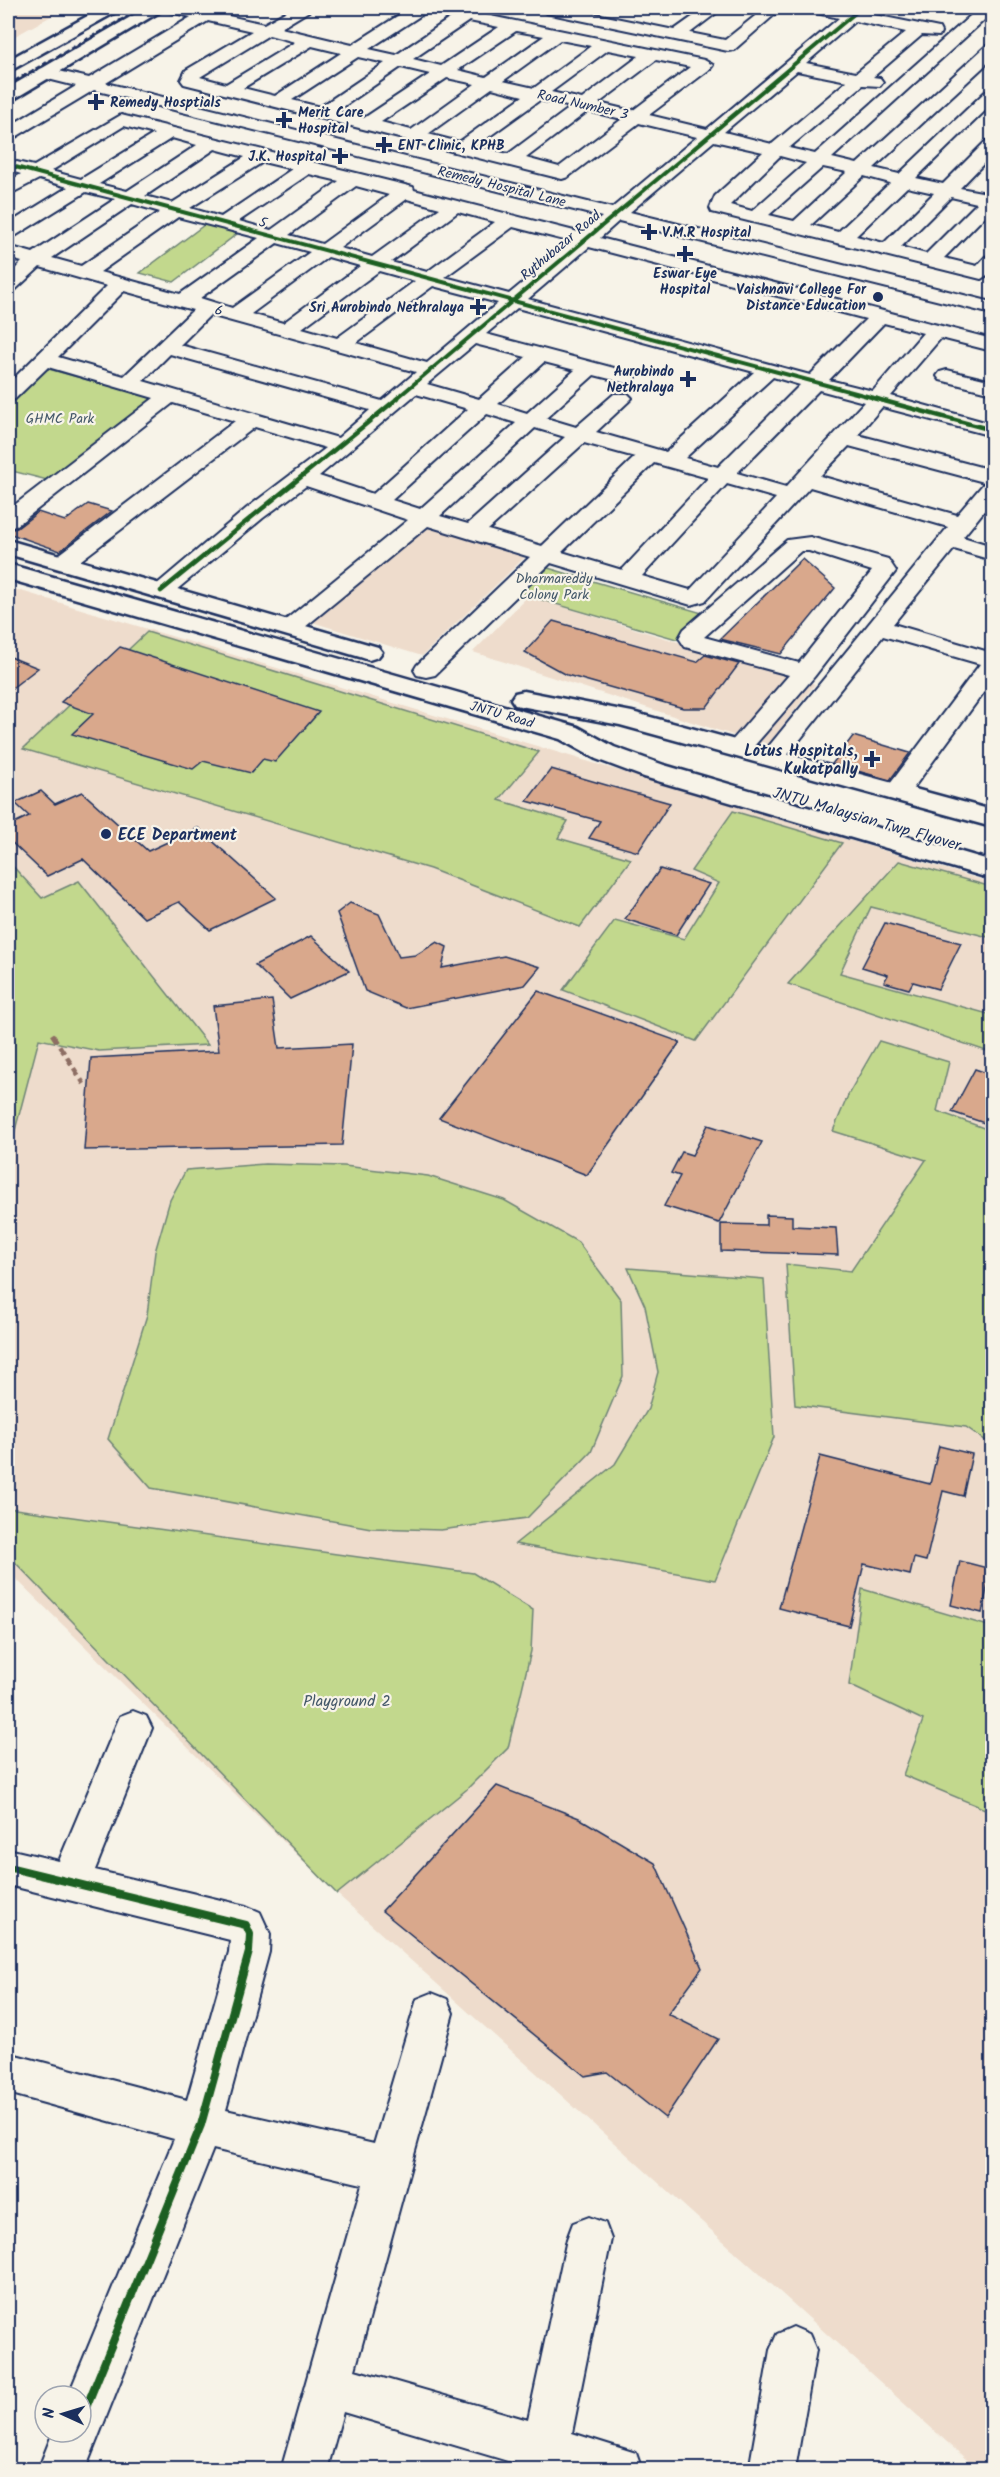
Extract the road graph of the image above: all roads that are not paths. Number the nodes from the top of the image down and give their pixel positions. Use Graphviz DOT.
graph roads {
  1 [pos="157,8"];
  2 [pos="173,8"];
  3 [pos="303,8"];
  4 [pos="420,8"];
  5 [pos="431,8"];
  6 [pos="546,8"];
  7 [pos="715,8"];
  8 [pos="774,8"];
  9 [pos="814,8"];
  10 [pos="97,9"];
  11 [pos="989,9"];
  12 [pos="213,11"];
  13 [pos="856,11"];
  14 [pos="590,12"];
  15 [pos="649,14"];
  16 [pos="466,15"];
  17 [pos="513,25"];
  18 [pos="632,26"];
  19 [pos="919,29"];
  20 [pos="268,30"];
  21 [pos="558,34"];
  22 [pos="677,35"];
  23 [pos="955,37"];
  24 [pos="309,40"];
  25 [pos="605,44"];
  26 [pos="993,45"];
  27 [pos="355,50"];
  28 [pos="993,50"];
  29 [pos="653,54"];
  30 [pos="399,61"];
  31 [pos="793,65"];
  32 [pos="8,67"];
  33 [pos="444,71"];
  34 [pos="46,73"];
  35 [pos="860,79"];
  36 [pos="490,82"];
  37 [pos="92,84"];
  38 [pos="899,88"];
  39 [pos="228,90"];
  40 [pos="537,93"];
  41 [pos="8,95"];
  42 [pos="942,97"];
  43 [pos="277,102"];
  44 [pos="989,102"];
  45 [pos="586,105"];
  46 [pos="323,113"];
  47 [pos="635,116"];
  48 [pos="367,124"];
  49 [pos="169,132"];
  50 [pos="711,134"];
  51 [pos="8,135"];
  52 [pos="414,136"];
  53 [pos="212,143"];
  54 [pos="993,145"];
  55 [pos="462,148"];
  56 [pos="776,150"];
  57 [pos="261,155"];
  58 [pos="512,160"];
  59 [pos="819,160"];
  60 [pos="8,165"];
  61 [pos="308,167"];
  62 [pos="861,170"];
  63 [pos="34,173"];
  64 [pos="354,179"];
  65 [pos="902,180"];
  66 [pos="79,185"];
  67 [pos="8,190"];
  68 [pos="946,190"];
  69 [pos="406,191"];
  70 [pos="127,198"];
  71 [pos="992,200"];
  72 [pos="456,205"];
  73 [pos="175,210"];
  74 [pos="616,214"];
  75 [pos="756,217"];
  76 [pos="511,219"];
  77 [pos="224,223"];
  78 [pos="798,227"];
  79 [pos="8,232"];
  80 [pos="271,237"];
  81 [pos="843,238"];
  82 [pos="586,239"];
  83 [pos="890,249"];
  84 [pos="322,250"];
  85 [pos="8,252"];
  86 [pos="36,260"];
  87 [pos="931,260"];
  88 [pos="993,261"];
  89 [pos="375,265"];
  90 [pos="86,272"];
  91 [pos="430,279"];
  92 [pos="121,283"];
  93 [pos="8,286"];
  94 [pos="512,301"];
  95 [pos="207,307"];
  96 [pos="993,308"];
  97 [pos="236,315"];
  98 [pos="878,318"];
  99 [pos="287,329"];
  100 [pos="935,332"];
  101 [pos="470,336"];
  102 [pos="341,344"];
  103 [pos="993,345"];
  104 [pos="166,347"];
  105 [pos="541,354"];
  106 [pos="43,359"];
  107 [pos="590,367"];
  108 [pos="430,370"];
  109 [pos="769,370"];
  110 [pos="947,376"];
  111 [pos="626,377"];
  112 [pos="816,382"];
  113 [pos="129,383"];
  114 [pos="411,386"];
  115 [pos="993,387"];
  116 [pos="171,394"];
  117 [pos="8,395"];
  118 [pos="621,398"];
  119 [pos="875,399"];
  120 [pos="482,406"];
  121 [pos="385,408"];
  122 [pos="252,419"];
  123 [pos="530,420"];
  124 [pos="993,430"];
  125 [pos="578,435"];
  126 [pos="844,438"];
  127 [pos="340,445"];
  128 [pos="659,458"];
  129 [pos="722,476"];
  130 [pos="993,477"];
  131 [pos="303,478"];
  132 [pos="798,487"];
  133 [pos="993,487"];
  134 [pos="377,502"];
  135 [pos="424,518"];
  136 [pos="8,521"];
  137 [pos="955,532"];
  138 [pos="471,533"];
  139 [pos="8,547"];
  140 [pos="993,553"];
  141 [pos="546,556"];
  142 [pos="64,562"];
  143 [pos="8,570"];
  144 [pos="625,580"];
  145 [pos="161,591"];
  146 [pos="291,627"];
  147 [pos="877,627"];
  148 [pos="993,660"];
  149 [pos="993,665"];
  150 [pos="426,670"];
  151 [pos="805,672"];
  152 [pos="555,708"];
  153 [pos="569,733"];
  154 [pos="610,735"];
  155 [pos="739,748"];
  156 [pos="773,757"];
  157 [pos="897,792"];
  158 [pos="993,819"];
  159 [pos="993,835"];
  160 [pos="993,854"];
  161 [pos="993,870"];
  162 [pos="133,1728"];
  163 [pos="8,1866"];
  164 [pos="70,1882"];
  165 [pos="432,2013"];
  166 [pos="8,2073"];
  167 [pos="201,2125"];
  168 [pos="389,2169"];
  169 [pos="589,2239"];
  170 [pos="793,2349"];
  171 [pos="328,2385"];
  172 [pos="93,2390"];
  173 [pos="71,2444"];
  174 [pos="546,2447"];
  175 [pos="61,2469"];
  176 [pos="304,2469"];
  177 [pos="619,2469"];
  178 [pos="772,2469"];
  1 -- 34 [label="main road"];
  2 -- 12 [label="street, Road Number 3"];
  3 -- 20 [label="street"];
  4 -- 27 [label="street"];
  5 -- 16 [label="street"];
  6 -- 14 [label="street"];
  7 -- 22 [label="street"];
  8 -- 22 [label="street"];
  9 -- 13 [label="street"];
  10 -- 32 [label="main road"];
  11 -- 23 [label="street"];
  12 -- 20 [label="street, Road Number 3"];
  12 -- 37 [label="street"];
  13 -- 19 [label="street"];
  13 -- 31 [label="street, Rythubazar Road"];
  14 -- 18 [label="street"];
  15 -- 18 [label="street"];
  16 -- 17 [label="street"];
  16 -- 30 [label="street"];
  17 -- 21 [label="street"];
  17 -- 33 [label="street"];
  18 -- 22 [label="street"];
  19 -- 23 [label="street"];
  19 -- 35 [label="street"];
  20 -- 24 [label="street, Road Number 3"];
  20 -- 39 [label="street"];
  21 -- 25 [label="street"];
  21 -- 36 [label="street"];
  23 -- 26 [label="street"];
  23 -- 38 [label="street"];
  24 -- 27 [label="street, Road Number 3"];
  24 -- 39 [label="street"];
  25 -- 29 [label="street"];
  25 -- 40 [label="street"];
  27 -- 30 [label="street, Road Number 3"];
  27 -- 43 [label="street"];
  28 -- 42 [label="street"];
  29 -- 45 [label="street"];
  29 -- 47 [label="street"];
  30 -- 33 [label="street, Road Number 3"];
  30 -- 46 [label="street"];
  31 -- 35 [label="street"];
  31 -- 50 [label="street, Rythubazar Road"];
  33 -- 36 [label="street, Road Number 3"];
  33 -- 48 [label="street"];
  34 -- 37 [label="street, Remedy Hospital Lane"];
  34 -- 41 [label="main road"];
  35 -- 38 [label="street"];
  35 -- 56 [label="street"];
  36 -- 40 [label="street, Road Number 3"];
  36 -- 52 [label="street"];
  37 -- 51 [label="street"];
  37 -- 74 [label="street, Remedy Hospital Lane"];
  38 -- 42 [label="street"];
  38 -- 59 [label="street"];
  39 -- 43 [label="street"];
  40 -- 45 [label="street, Road Number 3"];
  40 -- 55 [label="street"];
  42 -- 44 [label="street"];
  42 -- 62 [label="street"];
  43 -- 46 [label="street"];
  44 -- 65 [label="street"];
  45 -- 47 [label="street, Road Number 3"];
  45 -- 58 [label="street"];
  46 -- 48 [label="street"];
  47 -- 50 [label="street, Road Number 3"];
  47 -- 58 [label="street"];
  48 -- 52 [label="street"];
  49 -- 53 [label="street"];
  49 -- 63 [label="street"];
  49 -- 66 [label="street"];
  50 -- 56 [label="street, Road Number 3"];
  50 -- 74 [label="street, Rythubazar Road"];
  52 -- 55 [label="street"];
  53 -- 57 [label="street"];
  53 -- 70 [label="street"];
  54 -- 68 [label="street"];
  55 -- 58 [label="street"];
  56 -- 59 [label="street, Road Number 3"];
  56 -- 75 [label="street"];
  57 -- 61 [label="street"];
  57 -- 73 [label="street"];
  59 -- 62 [label="street, Road Number 3"];
  59 -- 75 [label="street"];
  60 -- 63 [label="street, 5"];
  61 -- 64 [label="street"];
  61 -- 77 [label="street"];
  62 -- 65 [label="street, Road Number 3"];
  62 -- 78 [label="street"];
  63 -- 66 [label="street, 5"];
  63 -- 67 [label="street"];
  64 -- 69 [label="street"];
  64 -- 80 [label="street"];
  65 -- 68 [label="street, Road Number 3"];
  65 -- 81 [label="street"];
  66 -- 70 [label="street, 5"];
  66 -- 79 [label="street"];
  68 -- 71 [label="street, Road Number 3"];
  68 -- 83 [label="street"];
  69 -- 72 [label="street"];
  69 -- 84 [label="street"];
  70 -- 73 [label="street, 5"];
  70 -- 86 [label="street"];
  71 -- 87 [label="street"];
  72 -- 76 [label="street"];
  72 -- 89 [label="street"];
  73 -- 77 [label="street, 5"];
  73 -- 90 [label="street"];
  74 -- 82 [label="street, Rythubazar Road"];
  74 -- 96 [label="street, Remedy Hospital Lane"];
  75 -- 78 [label="street"];
  76 -- 82 [label="street"];
  76 -- 91 [label="street"];
  77 -- 80 [label="street, 5"];
  78 -- 81 [label="street"];
  80 -- 84 [label="street, 5"];
  80 -- 95 [label="street"];
  81 -- 83 [label="street"];
  82 -- 94 [label="street, Rythubazar Road"];
  82 -- 98 [label="street"];
  83 -- 87 [label="street"];
  84 -- 89 [label="street, 5"];
  84 -- 97 [label="street"];
  85 -- 86 [label="street, 6"];
  86 -- 90 [label="street, 6"];
  86 -- 93 [label="street"];
  87 -- 88 [label="street"];
  89 -- 91 [label="street, 5"];
  89 -- 99 [label="street"];
  90 -- 92 [label="street, 6"];
  91 -- 94 [label="street, 5"];
  91 -- 102 [label="street"];
  92 -- 95 [label="street, 6"];
  92 -- 106 [label="street"];
  94 -- 101 [label="street, Rythubazar Road"];
  94 -- 109 [label="street, 5"];
  95 -- 97 [label="street, 6"];
  95 -- 104 [label="street"];
  97 -- 99 [label="street, 6"];
  98 -- 100 [label="street"];
  98 -- 112 [label="street"];
  99 -- 102 [label="street, 6"];
  100 -- 103 [label="street"];
  100 -- 119 [label="street"];
  101 -- 105 [label="street"];
  101 -- 108 [label="street, Rythubazar Road"];
  102 -- 108 [label="street, 6"];
  104 -- 113 [label="street"];
  104 -- 121 [label="street"];
  105 -- 107 [label="street"];
  105 -- 120 [label="street"];
  106 -- 113 [label="street"];
  106 -- 117 [label="street"];
  107 -- 111 [label="street"];
  107 -- 123 [label="street"];
  108 -- 114 [label="street, Rythubazar Road"];
  109 -- 112 [label="street, 5"];
  109 -- 128 [label="street"];
  110 -- 115 [label="street"];
  112 -- 119 [label="street, 5"];
  112 -- 129 [label="street"];
  113 -- 116 [label="street"];
  114 -- 120 [label="street"];
  114 -- 121 [label="street, Rythubazar Road"];
  116 -- 122 [label="street"];
  116 -- 136 [label="street"];
  118 -- 125 [label="street"];
  119 -- 124 [label="street, 5"];
  119 -- 126 [label="street"];
  120 -- 123 [label="street"];
  120 -- 134 [label="street"];
  121 -- 127 [label="street, Rythubazar Road"];
  122 -- 127 [label="street"];
  122 -- 142 [label="street"];
  123 -- 125 [label="street"];
  123 -- 135 [label="street"];
  125 -- 128 [label="street"];
  125 -- 138 [label="street"];
  126 -- 130 [label="street"];
  126 -- 132 [label="street"];
  127 -- 131 [label="street, Rythubazar Road"];
  128 -- 129 [label="street"];
  128 -- 141 [label="street"];
  129 -- 132 [label="street"];
  129 -- 144 [label="street"];
  131 -- 134 [label="street"];
  131 -- 145 [label="street, Rythubazar Road"];
  132 -- 137 [label="street"];
  132 -- 144 [label="street"];
  133 -- 137 [label="street"];
  134 -- 135 [label="street"];
  135 -- 138 [label="street"];
  135 -- 146 [label="street"];
  137 -- 140 [label="street"];
  137 -- 147 [label="street"];
  138 -- 141 [label="street"];
  139 -- 142 [label="main road, JNTU Road"];
  141 -- 144 [label="street"];
  141 -- 150 [label="street"];
  142 -- 145 [label="main road, JNTU Road"];
  143 -- 153 [label="main road, JNTU Road"];
  145 -- 146 [label="main road, JNTU Road"];
  146 -- 150 [label="main road, JNTU Road"];
  147 -- 148 [label="street"];
  147 -- 156 [label="street"];
  149 -- 157 [label="street"];
  150 -- 152 [label="main road, JNTU Road"];
  151 -- 151 [label="street"];
  151 -- 155 [label="street"];
  152 -- 154 [label="main road, JNTU Malaysian Twp Flyover"];
  152 -- 155 [label="main road, JNTU Road"];
  153 -- 154 [label="main road, JNTU Malaysian Twp Flyover"];
  153 -- 161 [label="main road, JNTU Road"];
  154 -- 159 [label="main road, JNTU Malaysian Twp Flyover"];
  154 -- 160 [label="main road, JNTU Malaysian Twp Flyover"];
  155 -- 156 [label="main road, JNTU Road"];
  156 -- 157 [label="main road, JNTU Road"];
  157 -- 158 [label="main road, JNTU Road"];
  162 -- 164 [label="street"];
  163 -- 164 [label="street"];
  164 -- 167 [label="street"];
  165 -- 168 [label="street"];
  166 -- 167 [label="street"];
  167 -- 168 [label="street"];
  167 -- 172 [label="street"];
  168 -- 171 [label="street"];
  169 -- 174 [label="street"];
  170 -- 178 [label="street"];
  171 -- 174 [label="street"];
  171 -- 176 [label="street"];
  173 -- 175 [label="street"];
  174 -- 177 [label="street"];
}
